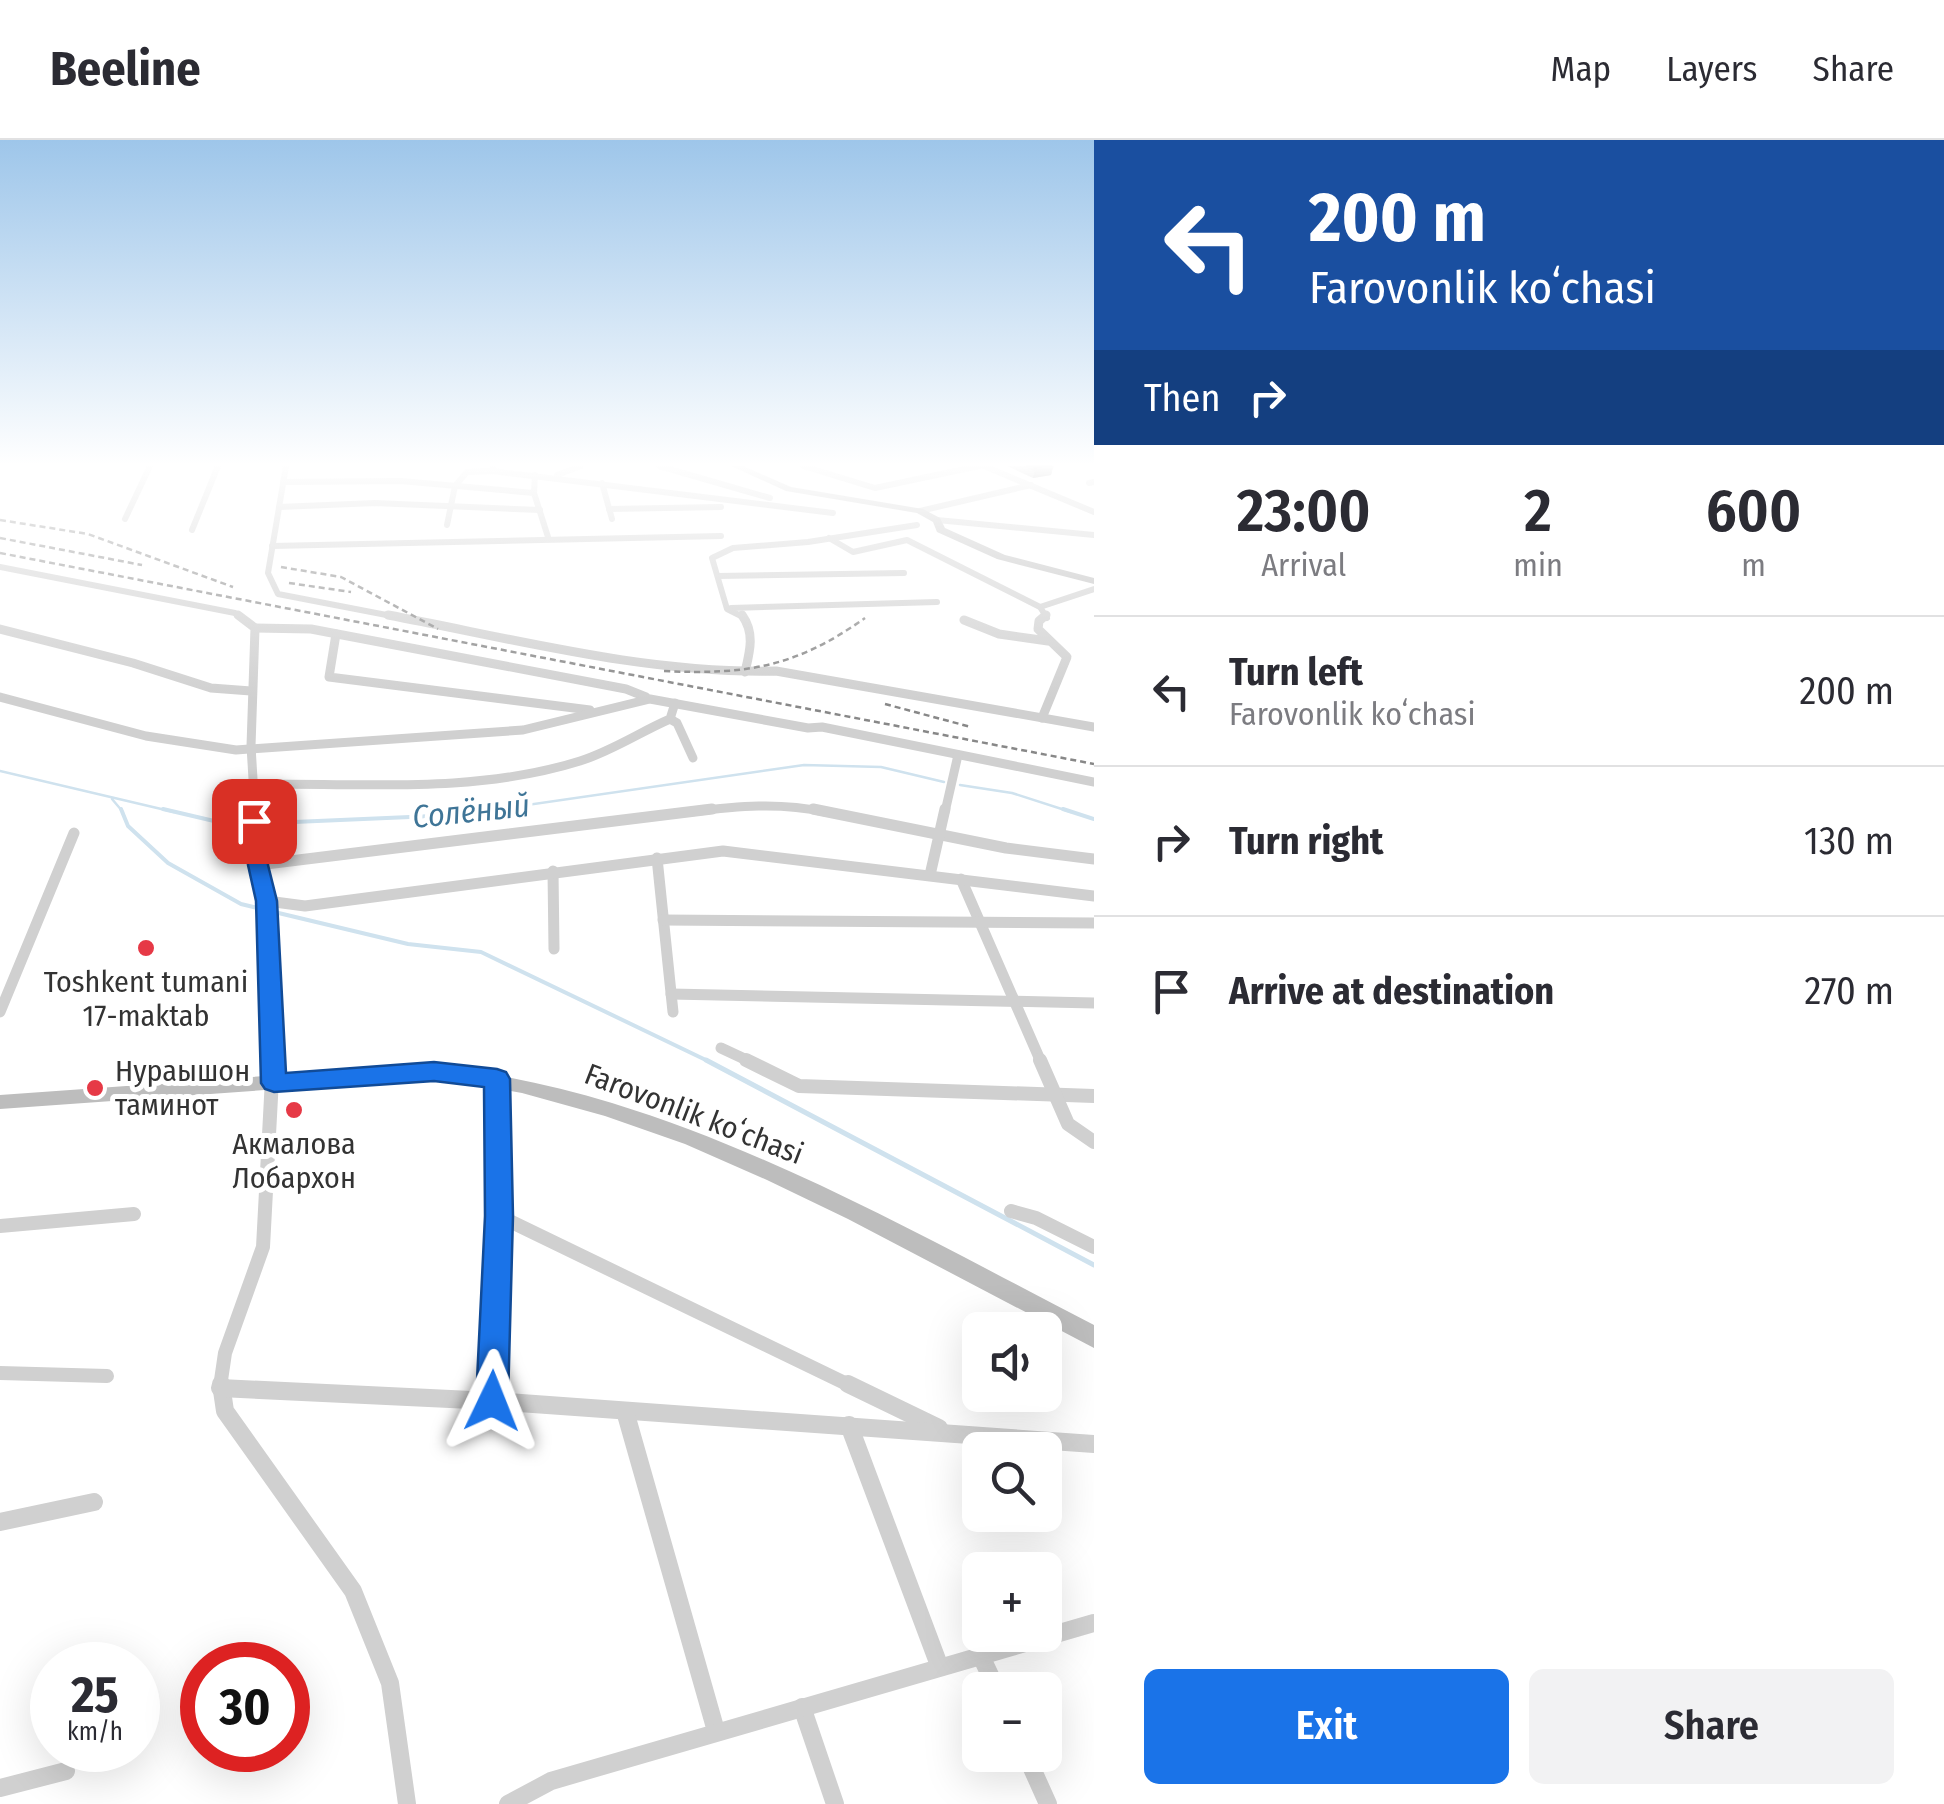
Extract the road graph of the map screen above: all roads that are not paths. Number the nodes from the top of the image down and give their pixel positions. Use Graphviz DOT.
graph roads {
  1 [pos="353,544"];
  2 [pos="775,544"];
  3 [pos="839,544"];
  4 [pos="890,544"];
  5 [pos="913,544"];
  6 [pos="966,544"];
  7 [pos="272,546"];
  8 [pos="0,567"];
  9 [pos="904,573"];
  10 [pos="718,576"];
  11 [pos="1094,585"];
  12 [pos="937,602"];
  13 [pos="1040,607"];
  14 [pos="727,609"];
  15 [pos="964,620"];
  16 [pos="255,628"];
  17 [pos="0,629"];
  18 [pos="336,634"];
  19 [pos="1048,641"];
  20 [pos="745,672"];
  21 [pos="250,691"];
  22 [pos="0,697"];
  23 [pos="650,698"];
  24 [pos="675,702"];
  25 [pos="564,708"];
  26 [pos="594,711"];
  27 [pos="1042,718"];
  28 [pos="670,719"];
  29 [pos="567,720"];
  30 [pos="1094,727"];
  31 [pos="251,746"];
  32 [pos="958,755"];
  33 [pos="693,758"];
  34 [pos="1094,782"];
  35 [pos="253,784"];
  36 [pos="235,791"];
  37 [pos="74,833"];
  38 [pos="937,834"];
  39 [pos="657,858"];
  40 [pos="1094,859"];
  41 [pos="258,865"];
  42 [pos="553,871"];
  43 [pos="930,875"];
  44 [pos="961,879"];
  45 [pos="1094,896"];
  46 [pos="267,908"];
  47 [pos="663,920"];
  48 [pos="980,923"];
  49 [pos="1094,924"];
  50 [pos="554,949"];
  51 [pos="671,994"];
  52 [pos="1016,1002"];
  53 [pos="1094,1003"];
  54 [pos="0,1012"];
  55 [pos="673,1012"];
  56 [pos="721,1048"];
  57 [pos="497,1079"];
  58 [pos="274,1083"];
  59 [pos="1055,1094"];
  60 [pos="1094,1096"];
  61 [pos="0,1102"];
  62 [pos="1094,1142"];
  63 [pos="1011,1211"];
  64 [pos="134,1214"];
  65 [pos="499,1216"];
  66 [pos="0,1226"];
  67 [pos="1094,1248"];
  68 [pos="1094,1337"];
  69 [pos="0,1372"];
  70 [pos="107,1376"];
  71 [pos="220,1388"];
  72 [pos="492,1401"];
  73 [pos="625,1411"];
  74 [pos="849,1425"];
  75 [pos="948,1432"];
  76 [pos="1094,1444"];
  77 [pos="94,1502"];
  78 [pos="0,1522"];
  79 [pos="1094,1622"];
  80 [pos="980,1654"];
  81 [pos="939,1665"];
  82 [pos="988,1672"];
  83 [pos="802,1707"];
  84 [pos="716,1731"];
  85 [pos="62,1772"];
  86 [pos="1034,1772"];
  87 [pos="0,1788"];
  88 [pos="408,1804"];
  89 [pos="508,1804"];
  90 [pos="835,1804"];
  91 [pos="1048,1804"];
  1 -- 7 [label="street"];
  2 -- 10 [label="street"];
  3 -- 4 [label="street"];
  5 -- 13 [label="street"];
  6 -- 11 [label="street"];
  7 -- 20 [label="street"];
  8 -- 16 [label="street"];
  9 -- 10 [label="street"];
  10 -- 14 [label="street"];
  11 -- 13 [label="street"];
  12 -- 14 [label="street"];
  13 -- 19 [label="street"];
  14 -- 20 [label="street"];
  15 -- 19 [label="street"];
  16 -- 18 [label="street"];
  16 -- 21 [label="street"];
  17 -- 21 [label="street"];
  18 -- 23 [label="street"];
  18 -- 25 [label="street"];
  19 -- 27 [label="street"];
  20 -- 27 [label="street"];
  21 -- 31 [label="street"];
  22 -- 31 [label="street"];
  23 -- 24 [label="street"];
  23 -- 26 [label="street"];
  24 -- 28 [label="street"];
  24 -- 32 [label="street"];
  25 -- 26 [label="street"];
  25 -- 29 [label="street"];
  26 -- 29 [label="street"];
  27 -- 30 [label="street"];
  28 -- 33 [label="street"];
  28 -- 35 [label="street"];
  29 -- 31 [label="street"];
  31 -- 35 [label="street"];
  32 -- 34 [label="street"];
  32 -- 38 [label="street"];
  35 -- 36 [label="street"];
  35 -- 41 [label="street"];
  37 -- 54 [label="street"];
  38 -- 40 [label="street"];
  38 -- 41 [label="street"];
  38 -- 43 [label="street"];
  39 -- 42 [label="street"];
  39 -- 43 [label="street"];
  39 -- 47 [label="street"];
  41 -- 46 [label="street"];
  42 -- 46 [label="street"];
  42 -- 50 [label="street"];
  43 -- 44 [label="street"];
  44 -- 45 [label="street"];
  44 -- 48 [label="street"];
  46 -- 58 [label="street"];
  47 -- 48 [label="street"];
  47 -- 51 [label="street"];
  48 -- 49 [label="street"];
  48 -- 52 [label="street"];
  51 -- 52 [label="street"];
  51 -- 55 [label="street"];
  52 -- 53 [label="street"];
  52 -- 59 [label="street"];
  56 -- 59 [label="street"];
  57 -- 58 [label="street, Farovonlik koʻchasi"];
  57 -- 65 [label="street"];
  57 -- 68 [label="street, Farovonlik koʻchasi"];
  58 -- 61 [label="street, Farovonlik koʻchasi"];
  58 -- 71 [label="street"];
  59 -- 60 [label="street"];
  59 -- 62 [label="street"];
  63 -- 67 [label="street"];
  64 -- 66 [label="street"];
  65 -- 72 [label="street"];
  65 -- 75 [label="street"];
  69 -- 70 [label="street"];
  71 -- 72 [label="street"];
  71 -- 88 [label="street"];
  72 -- 73 [label="street"];
  73 -- 74 [label="street"];
  73 -- 84 [label="street"];
  74 -- 75 [label="street"];
  74 -- 81 [label="street"];
  75 -- 76 [label="street"];
  77 -- 78 [label="street"];
  79 -- 80 [label="street"];
  80 -- 81 [label="street"];
  80 -- 82 [label="street"];
  81 -- 83 [label="street"];
  83 -- 84 [label="street"];
  83 -- 90 [label="street"];
  84 -- 89 [label="street"];
  85 -- 87 [label="street"];
  86 -- 91 [label="street"];
}
